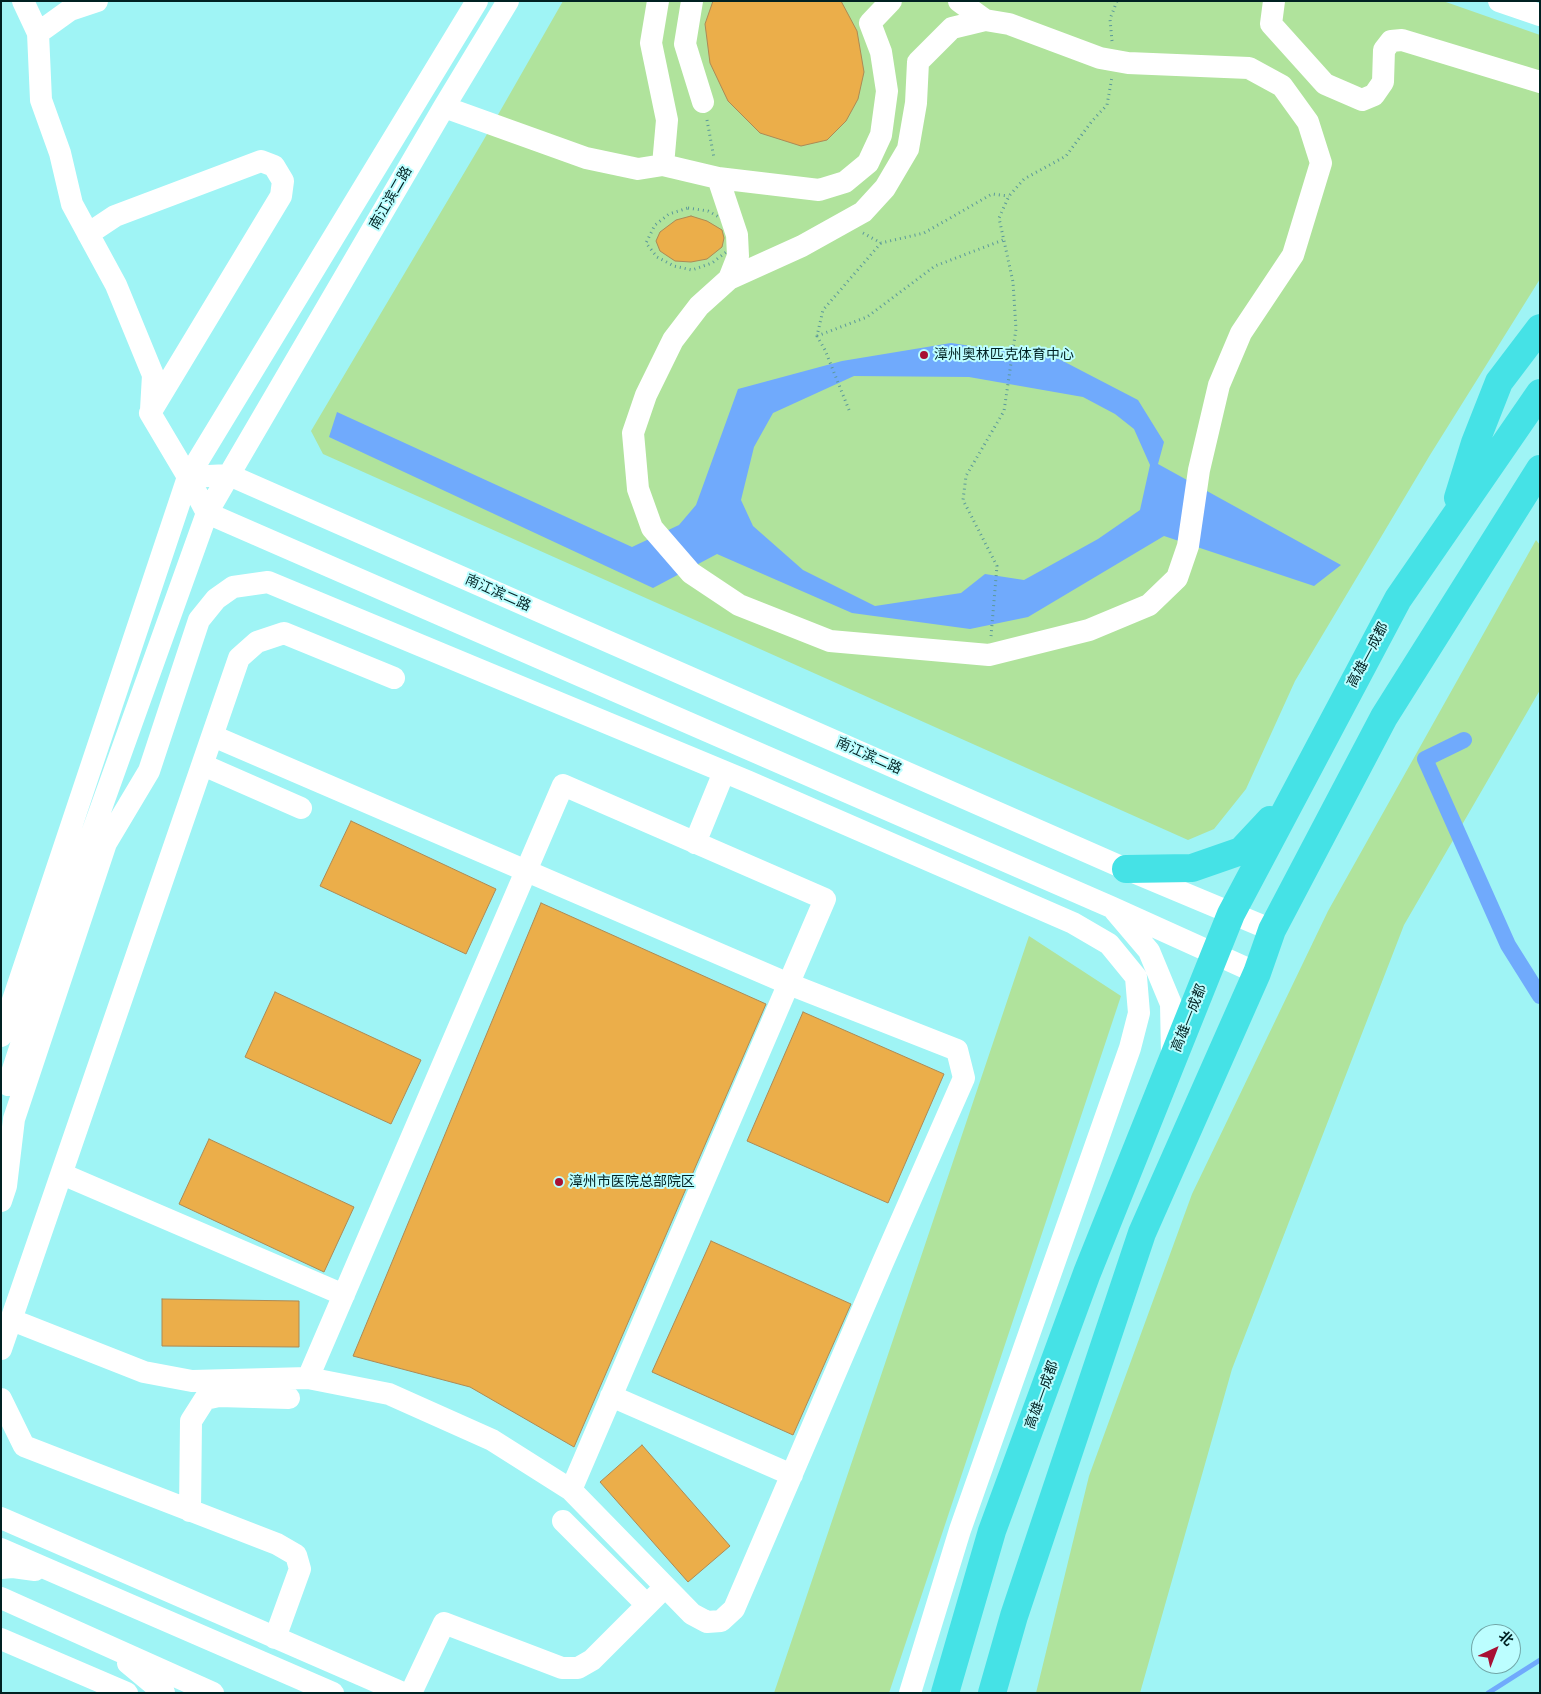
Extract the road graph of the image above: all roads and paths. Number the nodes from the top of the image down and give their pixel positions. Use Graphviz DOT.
graph roads {
  1 [pos="23,1"];
  2 [pos="97,1"];
  3 [pos="477,1"];
  4 [pos="508,1"];
  5 [pos="658,1"];
  6 [pos="692,1"];
  7 [pos="891,1"];
  8 [pos="958,1"];
  9 [pos="1117,1"];
  10 [pos="1274,1"];
  11 [pos="1499,1"];
  12 [pos="68,6"];
  13 [pos="1540,14"];
  14 [pos="985,20"];
  15 [pos="38,33"];
  16 [pos="1115,61"];
  17 [pos="1540,82"];
  18 [pos="703,102"];
  19 [pos="444,107"];
  20 [pos="663,165"];
  21 [pos="718,178"];
  22 [pos="1009,196"];
  23 [pos="844,222"];
  24 [pos="88,234"];
  25 [pos="737,235"];
  26 [pos="1003,240"];
  27 [pos="881,243"];
  28 [pos="729,279"];
  29 [pos="1540,328"];
  30 [pos="817,336"];
  31 [pos="1540,393"];
  32 [pos="849,410"];
  33 [pos="150,413"];
  34 [pos="229,475"];
  35 [pos="188,478"];
  36 [pos="1535,481"];
  37 [pos="207,512"];
  38 [pos="1449,524"];
  39 [pos="989,655"];
  40 [pos="394,678"];
  41 [pos="212,736"];
  42 [pos="203,765"];
  43 [pos="724,772"];
  44 [pos="1294,796"];
  45 [pos="301,808"];
  46 [pos="695,843"];
  47 [pos="1126,869"];
  48 [pos="526,871"];
  49 [pos="1111,907"];
  50 [pos="1231,914"];
  51 [pos="1272,930"];
  52 [pos="1215,953"];
  53 [pos="1258,973"];
  54 [pos="789,984"];
  55 [pos="1,1036"];
  56 [pos="1173,1060"];
  57 [pos="1,1108"];
  58 [pos="62,1174"];
  59 [pos="1,1201"];
  60 [pos="344,1294"];
  61 [pos="12,1320"];
  62 [pos="1,1350"];
  63 [pos="308,1378"];
  64 [pos="181,1379"];
  65 [pos="611,1396"];
  66 [pos="1,1398"];
  67 [pos="289,1398"];
  68 [pos="192,1419"];
  69 [pos="792,1475"];
  70 [pos="571,1490"];
  71 [pos="1,1508"];
  72 [pos="190,1511"];
  73 [pos="1,1518"];
  74 [pos="564,1521"];
  75 [pos="1,1540"];
  76 [pos="1,1549"];
  77 [pos="1,1568"];
  78 [pos="56,1572"];
  79 [pos="666,1587"];
  80 [pos="2,1599"];
  81 [pos="648,1605"];
  82 [pos="175,1624"];
  83 [pos="275,1638"];
  84 [pos="1,1639"];
  85 [pos="106,1645"];
  86 [pos="127,1693"];
  87 [pos="164,1693"];
  88 [pos="213,1693"];
  89 [pos="333,1693"];
  90 [pos="403,1693"];
  91 [pos="411,1693"];
  92 [pos="910,1693"];
  93 [pos="945,1693"];
  94 [pos="992,1693"];
  1 -- 15 [label="street"];
  2 -- 12 [label="street"];
  3 -- 35 [label="street, 南江滨二路"];
  4 -- 19 [label="street, 南江滨二路"];
  5 -- 20 [label="street"];
  6 -- 18 [label="street"];
  7 -- 21 [label="street"];
  8 -- 14 [label="street"];
  9 -- 16 [label="path"];
  10 -- 17 [label="street"];
  11 -- 13 [label="street"];
  12 -- 15 [label="street"];
  14 -- 16 [label="street"];
  14 -- 23 [label="street"];
  15 -- 24 [label="street"];
  16 -- 22 [label="path"];
  16 -- 39 [label="street"];
  18 -- 21 [label="path"];
  19 -- 20 [label="street"];
  19 -- 34 [label="street, 南江滨二路"];
  20 -- 21 [label="street"];
  21 -- 25 [label="street"];
  22 -- 26 [label="path"];
  22 -- 27 [label="path"];
  23 -- 27 [label="path"];
  23 -- 28 [label="street"];
  24 -- 33 [label="street"];
  24 -- 33 [label="street"];
  25 -- 25 [label="path"];
  25 -- 28 [label="street"];
  26 -- 30 [label="path"];
  26 -- 39 [label="path"];
  27 -- 30 [label="path"];
  28 -- 39 [label="street"];
  29 -- 38 [label="highway"];
  30 -- 32 [label="path"];
  31 -- 38 [label="highway, 高雄—成都"];
  33 -- 35 [label="street"];
  34 -- 35 [label="street"];
  34 -- 37 [label="street"];
  34 -- 47 [label="street, 南江滨二路"];
  35 -- 37 [label="street"];
  35 -- 55 [label="street, 南江滨二路"];
  36 -- 51 [label="highway"];
  37 -- 49 [label="street"];
  37 -- 57 [label="street"];
  38 -- 44 [label="highway, 高雄—成都"];
  40 -- 41 [label="street"];
  41 -- 42 [label="street"];
  41 -- 48 [label="street"];
  42 -- 45 [label="street"];
  42 -- 58 [label="street"];
  43 -- 46 [label="street"];
  43 -- 59 [label="street"];
  43 -- 92 [label="street"];
  44 -- 47 [label="highway"];
  44 -- 50 [label="highway, 高雄—成都"];
  46 -- 48 [label="street"];
  46 -- 54 [label="street"];
  47 -- 50 [label="street, 南江滨二路"];
  48 -- 54 [label="street"];
  48 -- 60 [label="street"];
  49 -- 52 [label="street"];
  49 -- 56 [label="street"];
  50 -- 51 [label="street, 南江滨二路"];
  50 -- 52 [label="highway, 高雄—成都"];
  51 -- 53 [label="highway"];
  52 -- 53 [label="street"];
  52 -- 56 [label="highway, 高雄—成都"];
  53 -- 94 [label="highway"];
  54 -- 65 [label="street"];
  54 -- 69 [label="street"];
  56 -- 93 [label="highway, 高雄—成都"];
  58 -- 60 [label="street"];
  58 -- 61 [label="street"];
  60 -- 63 [label="street"];
  61 -- 62 [label="street"];
  61 -- 64 [label="street"];
  63 -- 64 [label="street"];
  63 -- 70 [label="street"];
  64 -- 68 [label="street"];
  65 -- 69 [label="street"];
  65 -- 70 [label="street"];
  66 -- 72 [label="street"];
  67 -- 68 [label="street"];
  68 -- 72 [label="street"];
  69 -- 79 [label="street"];
  70 -- 79 [label="street"];
  71 -- 83 [label="street"];
  72 -- 83 [label="street"];
  73 -- 83 [label="street"];
  74 -- 81 [label="street"];
  75 -- 78 [label="street"];
  76 -- 78 [label="street"];
  77 -- 78 [label="street"];
  78 -- 82 [label="street"];
  79 -- 81 [label="street"];
  80 -- 85 [label="street"];
  81 -- 91 [label="street"];
  82 -- 83 [label="street"];
  82 -- 89 [label="street"];
  83 -- 90 [label="street"];
  84 -- 86 [label="street"];
  85 -- 87 [label="street"];
  85 -- 88 [label="street"];
}
